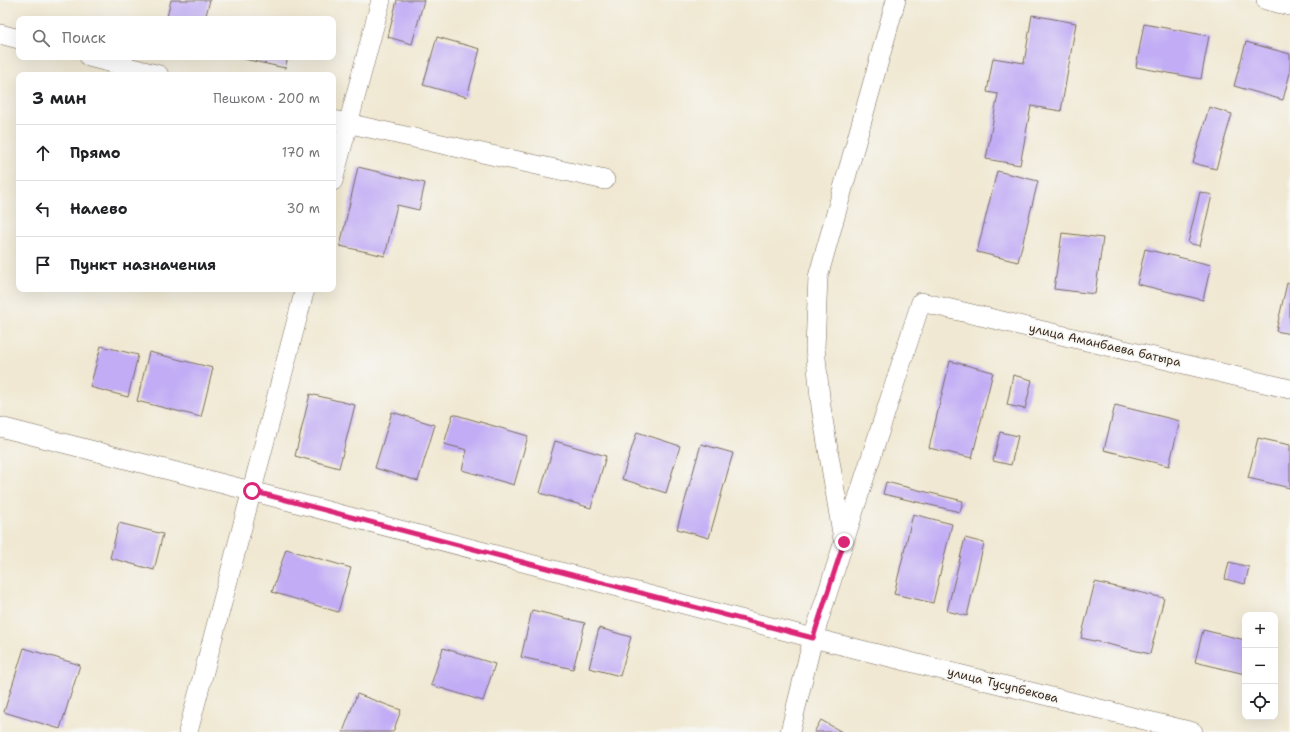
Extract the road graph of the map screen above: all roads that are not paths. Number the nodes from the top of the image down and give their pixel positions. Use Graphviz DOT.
graph roads {
  1 [pos="380,0"];
  2 [pos="896,0"];
  3 [pos="1266,0"];
  4 [pos="1290,6"];
  5 [pos="0,34"];
  6 [pos="16,38"];
  7 [pos="100,60"];
  8 [pos="147,72"];
  9 [pos="341,122"];
  10 [pos="336,159"];
  11 [pos="606,180"];
  12 [pos="303,292"];
  13 [pos="1290,389"];
  14 [pos="0,427"];
  15 [pos="252,491"];
  16 [pos="844,542"];
  17 [pos="813,638"];
  18 [pos="188,732"];
  19 [pos="790,732"];
  20 [pos="1193,732"];
  1 -- 9 [label="street"];
  2 -- 16 [label="street"];
  3 -- 4 [label="street"];
  5 -- 6 [label="street"];
  7 -- 8 [label="street"];
  9 -- 10 [label="street"];
  9 -- 11 [label="street"];
  12 -- 15 [label="street"];
  13 -- 16 [label="street, улица Аманбаева батыра"];
  14 -- 15 [label="street, улица Тусупбекова"];
  15 -- 17 [label="street, улица Тусупбекова"];
  15 -- 18 [label="street"];
  16 -- 17 [label="street"];
  17 -- 19 [label="street"];
  17 -- 20 [label="street, улица Тусупбекова"];
}
